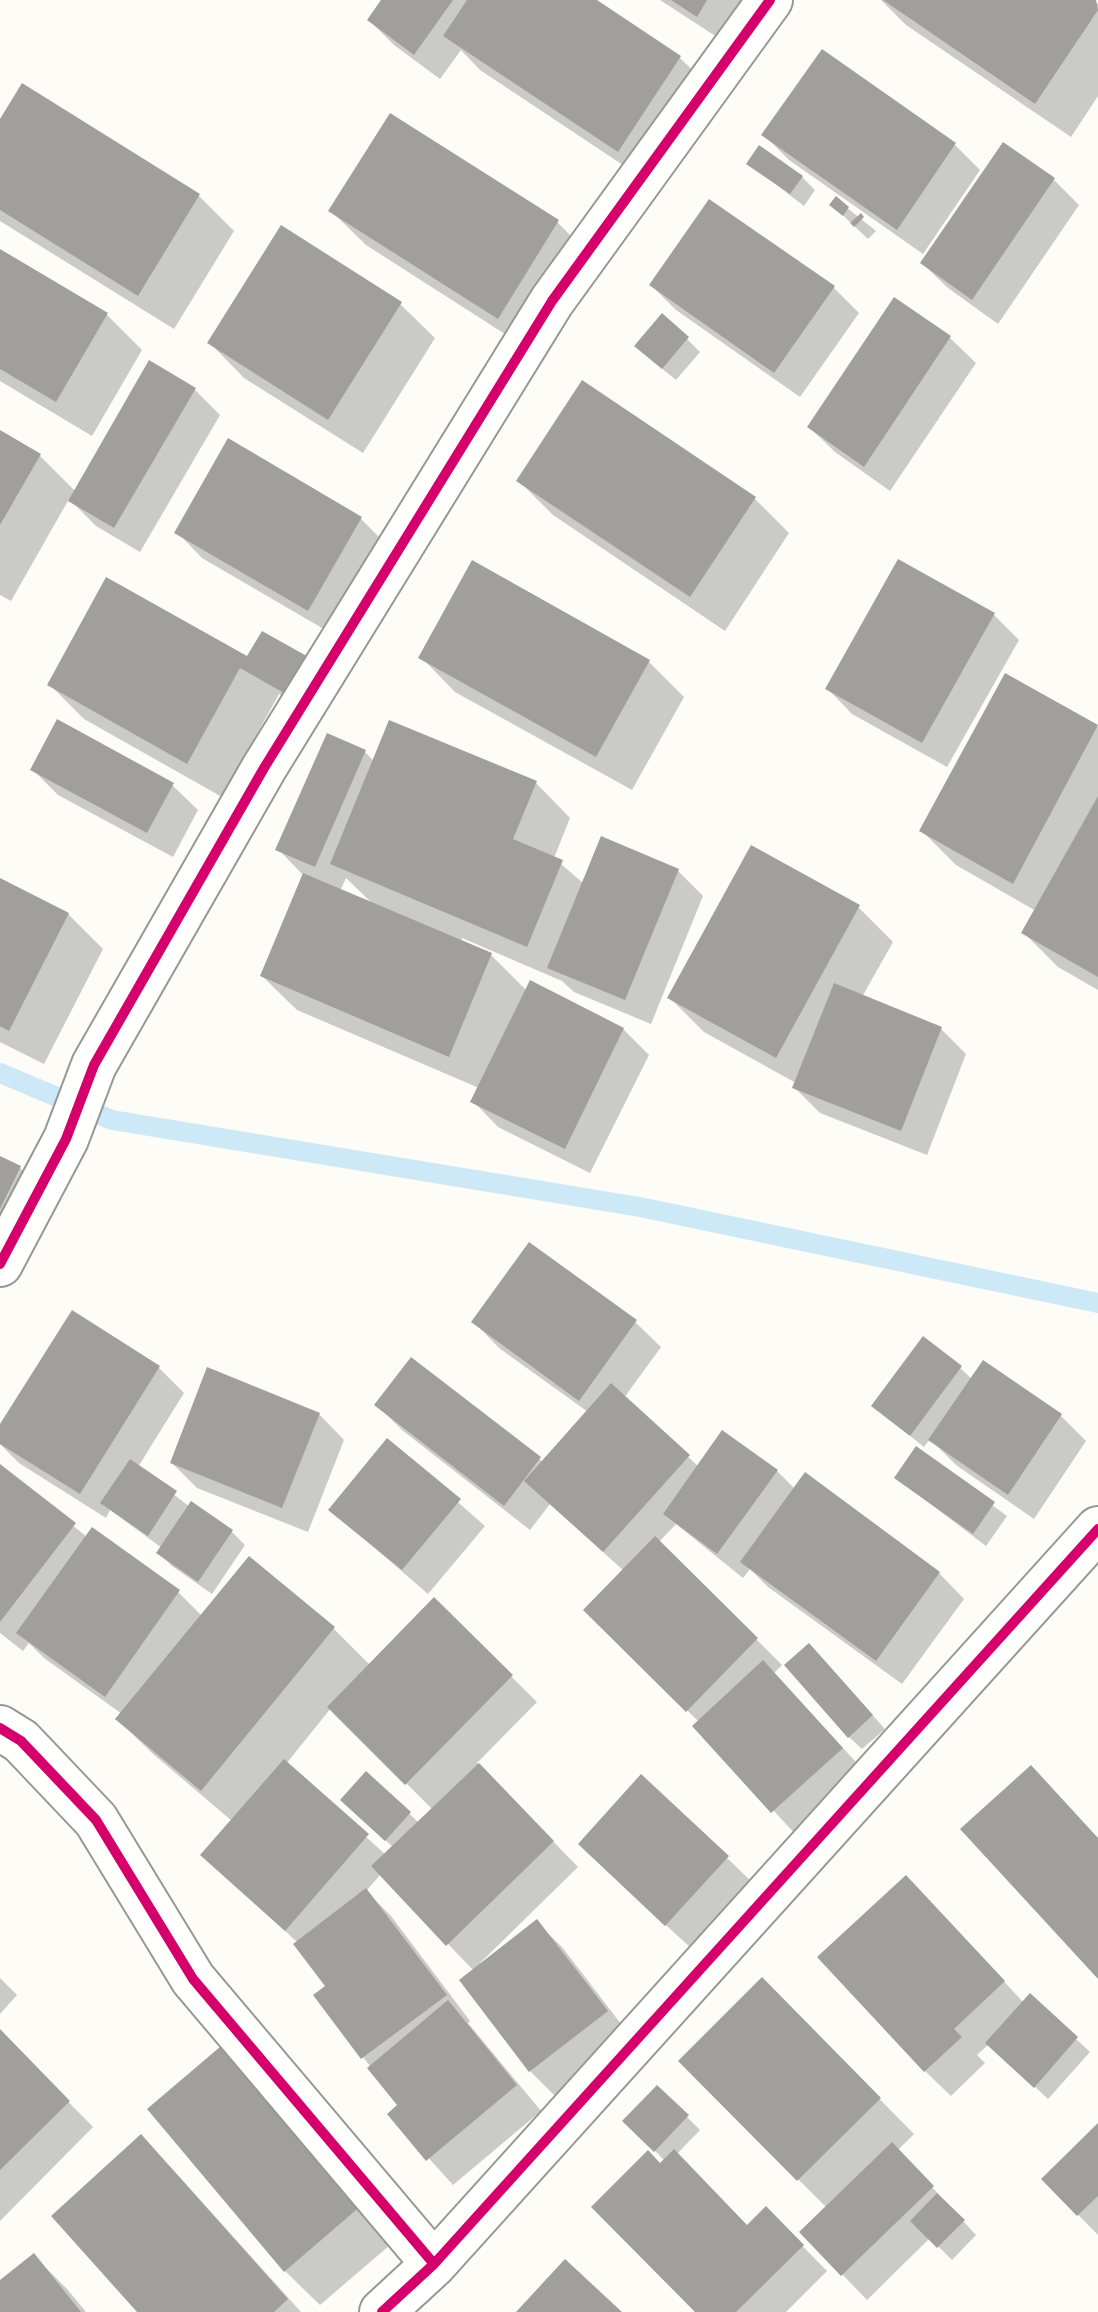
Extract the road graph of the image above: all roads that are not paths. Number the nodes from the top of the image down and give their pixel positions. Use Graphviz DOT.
graph roads {
  1 [pos="770,0"];
  2 [pos="0,1264"];
  3 [pos="1098,1529"];
  4 [pos="0,1728"];
  5 [pos="434,2264"];
  6 [pos="382,2312"];
  1 -- 2 [label="street"];
  3 -- 5 [label="street"];
  4 -- 5 [label="street"];
  5 -- 6 [label="street"];
}
